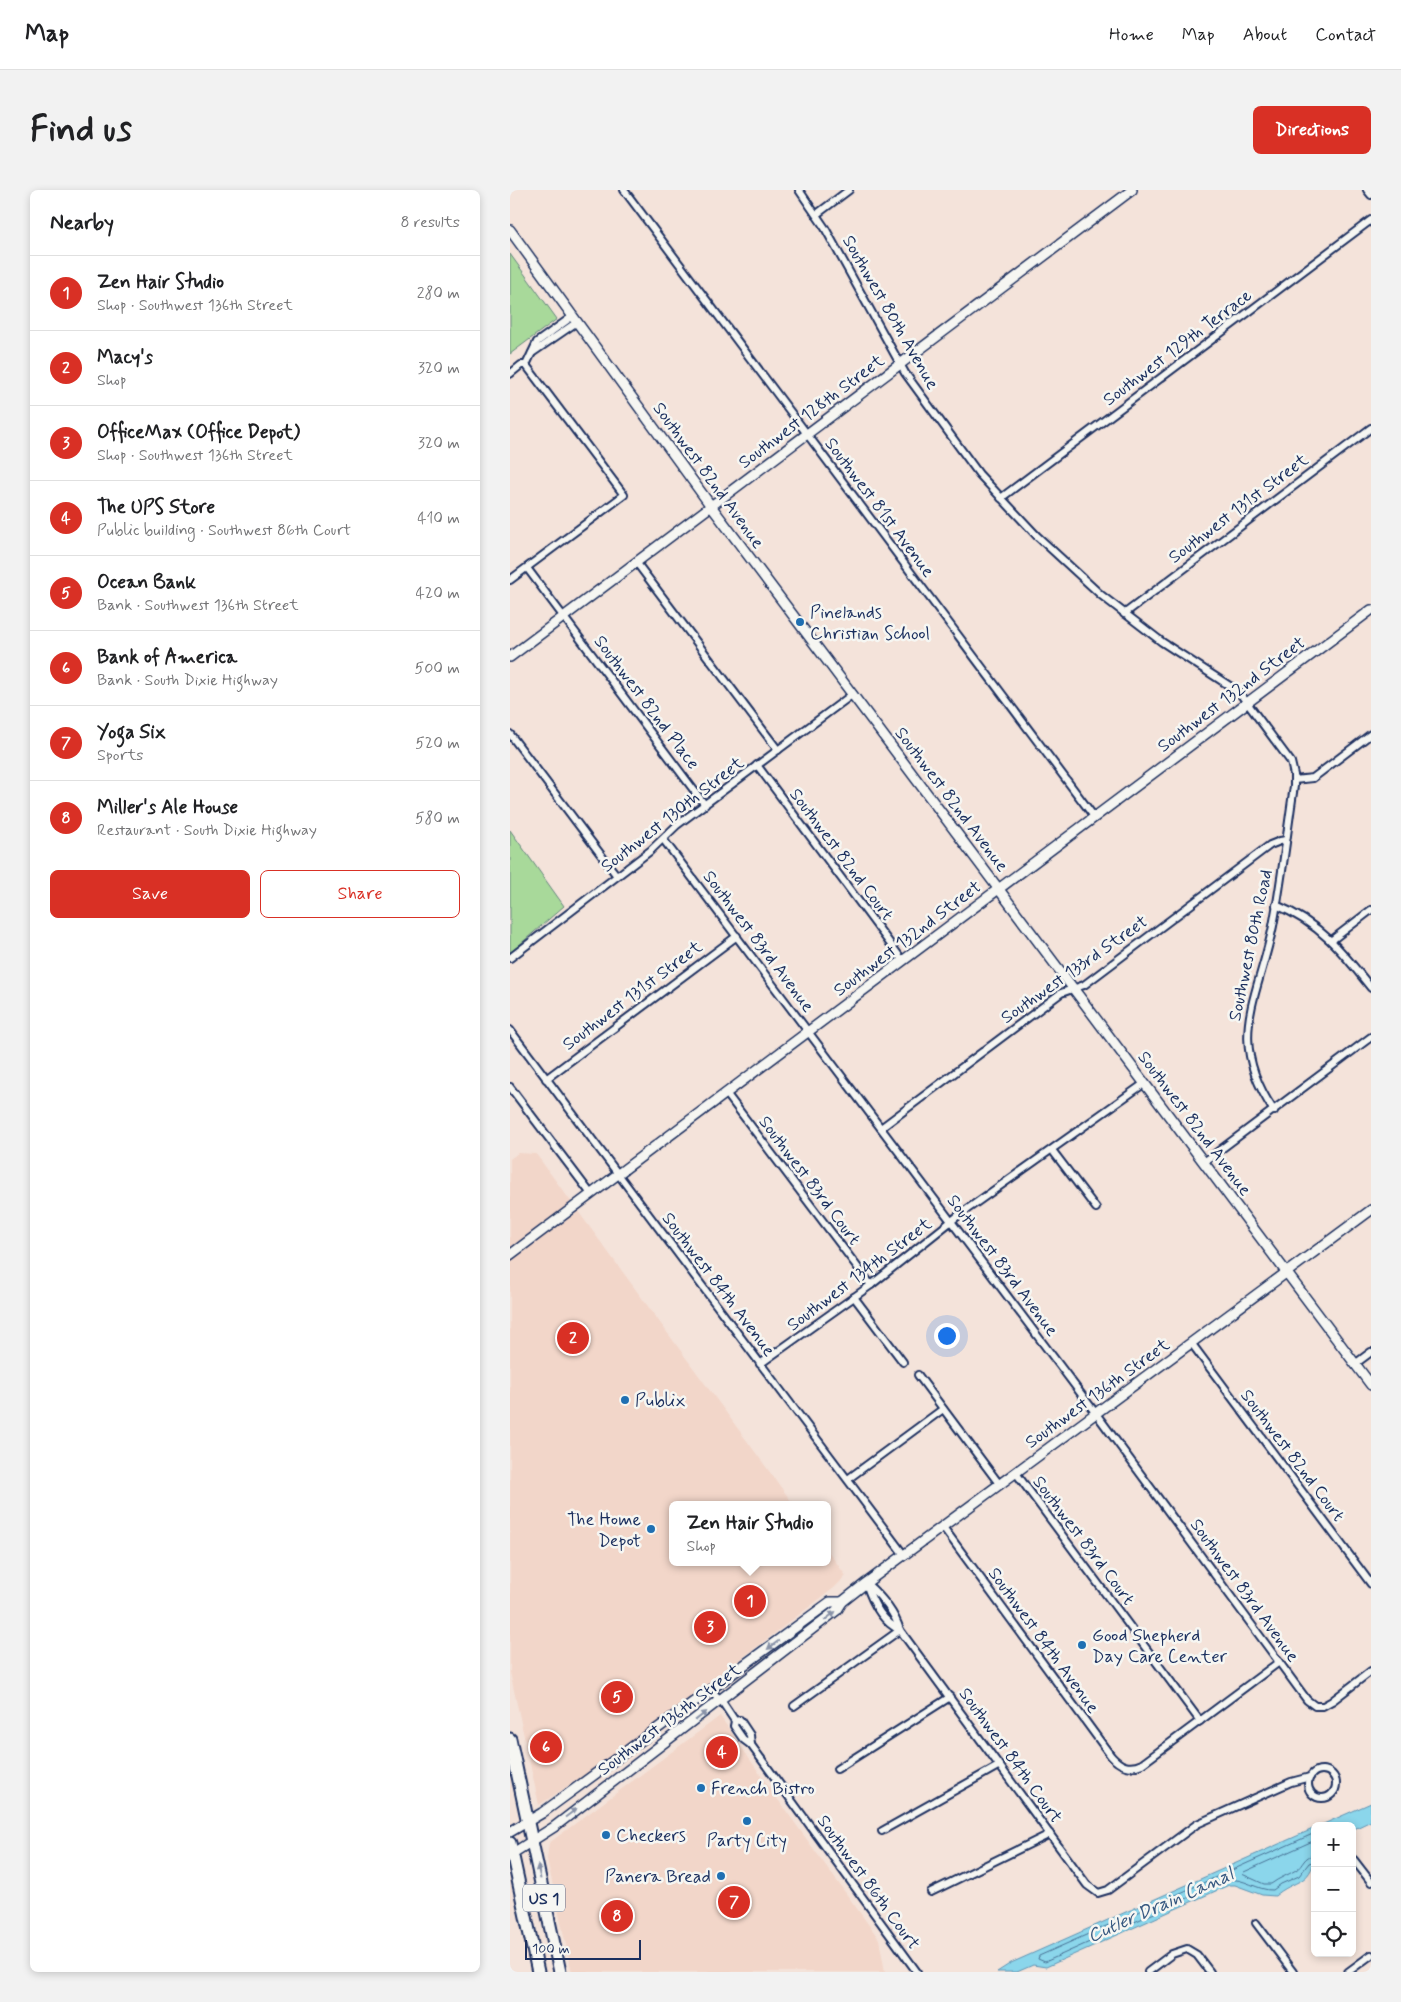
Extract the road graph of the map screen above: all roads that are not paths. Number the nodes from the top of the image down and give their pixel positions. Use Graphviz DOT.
graph roads {
  1 [pos="624,190"];
  2 [pos="799,190"];
  3 [pos="849,190"];
  4 [pos="1132,190"];
  5 [pos="1367,190"];
  6 [pos="1371,195"];
  7 [pos="817,214"];
  8 [pos="1371,220"];
  9 [pos="510,230"];
  10 [pos="575,319"];
  11 [pos="900,364"];
  12 [pos="526,365"];
  13 [pos="510,374"];
  14 [pos="1371,428"];
  15 [pos="808,435"];
  16 [pos="1001,498"];
  17 [pos="711,506"];
  18 [pos="636,562"];
  19 [pos="527,568"];
  20 [pos="510,580"];
  21 [pos="1371,610"];
  22 [pos="1124,614"];
  23 [pos="564,617"];
  24 [pos="510,657"];
  25 [pos="853,694"];
  26 [pos="1247,702"];
  27 [pos="510,734"];
  28 [pos="1371,734"];
  29 [pos="778,750"];
  30 [pos="757,765"];
  31 [pos="1294,780"];
  32 [pos="705,805"];
  33 [pos="1095,818"];
  34 [pos="663,838"];
  35 [pos="1286,840"];
  36 [pos="617,876"];
  37 [pos="999,889"];
  38 [pos="1276,905"];
  39 [pos="1371,910"];
  40 [pos="737,936"];
  41 [pos="1332,940"];
  42 [pos="510,958"];
  43 [pos="903,961"];
  44 [pos="1074,988"];
  45 [pos="1371,988"];
  46 [pos="510,1030"];
  47 [pos="808,1032"];
  48 [pos="1371,1037"];
  49 [pos="546,1079"];
  50 [pos="1145,1084"];
  51 [pos="510,1086"];
  52 [pos="726,1093"];
  53 [pos="1274,1111"];
  54 [pos="881,1128"];
  55 [pos="1052,1150"];
  56 [pos="1204,1162"];
  57 [pos="618,1174"];
  58 [pos="591,1194"];
  59 [pos="1096,1208"];
  60 [pos="1371,1210"];
  61 [pos="952,1222"];
  62 [pos="510,1255"];
  63 [pos="1287,1273"];
  64 [pos="871,1284"];
  65 [pos="854,1296"];
  66 [pos="1192,1344"];
  67 [pos="1371,1352"];
  68 [pos="903,1362"];
  69 [pos="760,1364"];
  70 [pos="1355,1364"];
  71 [pos="918,1375"];
  72 [pos="1371,1385"];
  73 [pos="943,1409"];
  74 [pos="1096,1414"];
  75 [pos="1016,1473"];
  76 [pos="848,1480"];
  77 [pos="1000,1485"];
  78 [pos="943,1527"];
  79 [pos="904,1555"];
  80 [pos="866,1583"];
  81 [pos="1371,1584"];
  82 [pos="842,1602"];
  83 [pos="900,1630"];
  84 [pos="1279,1662"];
  85 [pos="1371,1671"];
  86 [pos="710,1691"];
  87 [pos="950,1697"];
  88 [pos="721,1700"];
  89 [pos="794,1706"];
  90 [pos="1200,1721"];
  91 [pos="510,1739"];
  92 [pos="1000,1765"];
  93 [pos="837,1769"];
  94 [pos="1310,1777"];
  95 [pos="528,1822"];
  96 [pos="882,1831"];
  97 [pos="510,1832"];
  98 [pos="1050,1834"];
  99 [pos="510,1842"];
  100 [pos="532,1842"];
  101 [pos="511,1855"];
  102 [pos="1356,1863"];
  103 [pos="514,1871"];
  104 [pos="1371,1882"];
  105 [pos="931,1892"];
  106 [pos="1256,1923"];
  107 [pos="1371,1955"];
  108 [pos="538,1972"];
  109 [pos="560,1972"];
  110 [pos="917,1972"];
  111 [pos="1148,1972"];
  112 [pos="1210,1972"];
  113 [pos="1292,1972"];
  114 [pos="1348,1972"];
  1 -- 15 [label="street, Southwest 81st Avenue"];
  2 -- 7 [label="street, Southwest 80th Avenue"];
  3 -- 7 [label="street"];
  4 -- 11 [label="street, Southwest 128th Street"];
  5 -- 6 [label="street"];
  7 -- 11 [label="street, Southwest 80th Avenue"];
  8 -- 16 [label="street, Southwest 129th Terrace"];
  9 -- 10 [label="street, Southwest 82nd Avenue"];
  10 -- 12 [label="street"];
  10 -- 17 [label="street, Southwest 82nd Avenue"];
  11 -- 15 [label="street, Southwest 128th Street"];
  11 -- 16 [label="street, Southwest 80th Avenue"];
  12 -- 13 [label="street"];
  12 -- 19 [label="street"];
  14 -- 22 [label="street, Southwest 131st Street"];
  15 -- 17 [label="street, Southwest 128th Street"];
  15 -- 33 [label="street, Southwest 81st Avenue"];
  16 -- 22 [label="street, Southwest 80th Avenue"];
  17 -- 18 [label="street, Southwest 128th Street"];
  17 -- 25 [label="street, Southwest 82nd Avenue"];
  18 -- 23 [label="street, Southwest 128th Street"];
  18 -- 29 [label="street"];
  19 -- 20 [label="street"];
  19 -- 23 [label="street, Southwest 82nd Place"];
  21 -- 26 [label="street, Southwest 132nd Street"];
  22 -- 26 [label="street, Southwest 80th Avenue"];
  23 -- 24 [label="street, Southwest 128th Street"];
  23 -- 32 [label="street, Southwest 82nd Place"];
  25 -- 29 [label="street, Southwest 130th Street"];
  25 -- 37 [label="street, Southwest 82nd Avenue"];
  26 -- 31 [label="street, Southwest 80th Avenue"];
  26 -- 33 [label="street, Southwest 132nd Street"];
  27 -- 36 [label="street"];
  28 -- 31 [label="street"];
  29 -- 30 [label="street, Southwest 130th Street"];
  30 -- 32 [label="street, Southwest 130th Street"];
  30 -- 43 [label="street, Southwest 82nd Court"];
  31 -- 35 [label="street, Southwest 80th Road"];
  32 -- 34 [label="street, Southwest 130th Street"];
  33 -- 37 [label="street, Southwest 132nd Street"];
  34 -- 36 [label="street, Southwest 130th Street"];
  34 -- 40 [label="street, Southwest 83rd Avenue"];
  35 -- 38 [label="street, Southwest 80th Road"];
  35 -- 44 [label="street, Southwest 133rd Street"];
  36 -- 42 [label="street, Southwest 130th Street"];
  37 -- 43 [label="street, Southwest 132nd Street"];
  37 -- 44 [label="street, Southwest 82nd Avenue"];
  38 -- 41 [label="street"];
  38 -- 53 [label="street, Southwest 80th Road"];
  39 -- 41 [label="street"];
  40 -- 47 [label="street, Southwest 83rd Avenue"];
  40 -- 49 [label="street, Southwest 131st Street"];
  41 -- 45 [label="street"];
  43 -- 47 [label="street, Southwest 132nd Street"];
  44 -- 50 [label="street, Southwest 82nd Avenue"];
  44 -- 54 [label="street, Southwest 133rd Street"];
  46 -- 49 [label="street, Southwest 84th Avenue"];
  47 -- 52 [label="street, Southwest 132nd Street"];
  47 -- 54 [label="street, Southwest 83rd Avenue"];
  48 -- 53 [label="street"];
  49 -- 57 [label="street, Southwest 84th Avenue"];
  50 -- 55 [label="street, Southwest 134th Street"];
  50 -- 56 [label="street, Southwest 82nd Avenue"];
  51 -- 58 [label="street"];
  52 -- 57 [label="street, Southwest 132nd Street"];
  52 -- 64 [label="street, Southwest 83rd Court"];
  53 -- 56 [label="street"];
  54 -- 61 [label="street, Southwest 83rd Avenue"];
  55 -- 59 [label="street"];
  55 -- 61 [label="street, Southwest 134th Street"];
  56 -- 63 [label="street, Southwest 82nd Avenue"];
  57 -- 58 [label="street, Southwest 132nd Street"];
  57 -- 69 [label="street, Southwest 84th Avenue"];
  58 -- 62 [label="street, Southwest 132nd Street"];
  60 -- 63 [label="street, Southwest 136th Street"];
  61 -- 64 [label="street, Southwest 134th Street"];
  61 -- 74 [label="street, Southwest 83rd Avenue"];
  63 -- 66 [label="street, Southwest 136th Street"];
  63 -- 70 [label="street, Southwest 82nd Avenue"];
  64 -- 65 [label="street, Southwest 134th Street"];
  65 -- 68 [label="street"];
  65 -- 69 [label="street, Southwest 134th Street"];
  66 -- 74 [label="street, Southwest 136th Street"];
  66 -- 81 [label="street, Southwest 82nd Court"];
  67 -- 70 [label="street"];
  69 -- 76 [label="street, Southwest 84th Avenue"];
  70 -- 72 [label="street, Southwest 82nd Avenue"];
  71 -- 73 [label="street"];
  73 -- 76 [label="street"];
  73 -- 77 [label="street"];
  74 -- 75 [label="street, Southwest 136th Street"];
  74 -- 84 [label="street, Southwest 83rd Avenue"];
  75 -- 77 [label="street, Southwest 136th Street"];
  75 -- 90 [label="street, Southwest 83rd Court"];
  76 -- 79 [label="street, Southwest 84th Avenue"];
  77 -- 78 [label="street, Southwest 136th Street"];
  78 -- 79 [label="street, Southwest 136th Street"];
  78 -- 90 [label="street, Southwest 84th Avenue"];
  79 -- 80 [label="street, Southwest 136th Street"];
  80 -- 82 [label="street, Southwest 136th Street"];
  80 -- 83 [label="street, Southwest 84th Court"];
  82 -- 86 [label="street, Southwest 136th Street, one-way"];
  88 -- 82 [label="street, Southwest 136th Street, one-way"];
  83 -- 87 [label="street, Southwest 84th Court"];
  83 -- 89 [label="street"];
  84 -- 85 [label="street, Southwest 83rd Avenue"];
  84 -- 90 [label="street"];
  86 -- 88 [label="street"];
  86 -- 95 [label="street, Southwest 136th Street"];
  87 -- 92 [label="street, Southwest 84th Court"];
  87 -- 93 [label="street"];
  100 -- 88 [label="street, Southwest 136th Street, one-way"];
  88 -- 110 [label="street, Southwest 86th Court"];
  91 -- 95 [label="highway, US 1"];
  92 -- 96 [label="street"];
  92 -- 98 [label="street, Southwest 84th Court"];
  94 -- 94 [label="street"];
  94 -- 98 [label="street, Southwest 84th Court"];
  95 -- 97 [label="street, Southwest 136th Street"];
  95 -- 100 [label="highway, US 1"];
  98 -- 105 [label="street"];
  99 -- 101 [label="highway, US 1"];
  100 -- 101 [label="street, Southwest 136th Street"];
  109 -- 100 [label="highway, US 1, one-way"];
  101 -- 103 [label="highway, US 1"];
  102 -- 104 [label="street"];
  103 -- 108 [label="highway, US 1"];
  106 -- 113 [label="street"];
  107 -- 114 [label="street"];
  111 -- 112 [label="street"];
}
